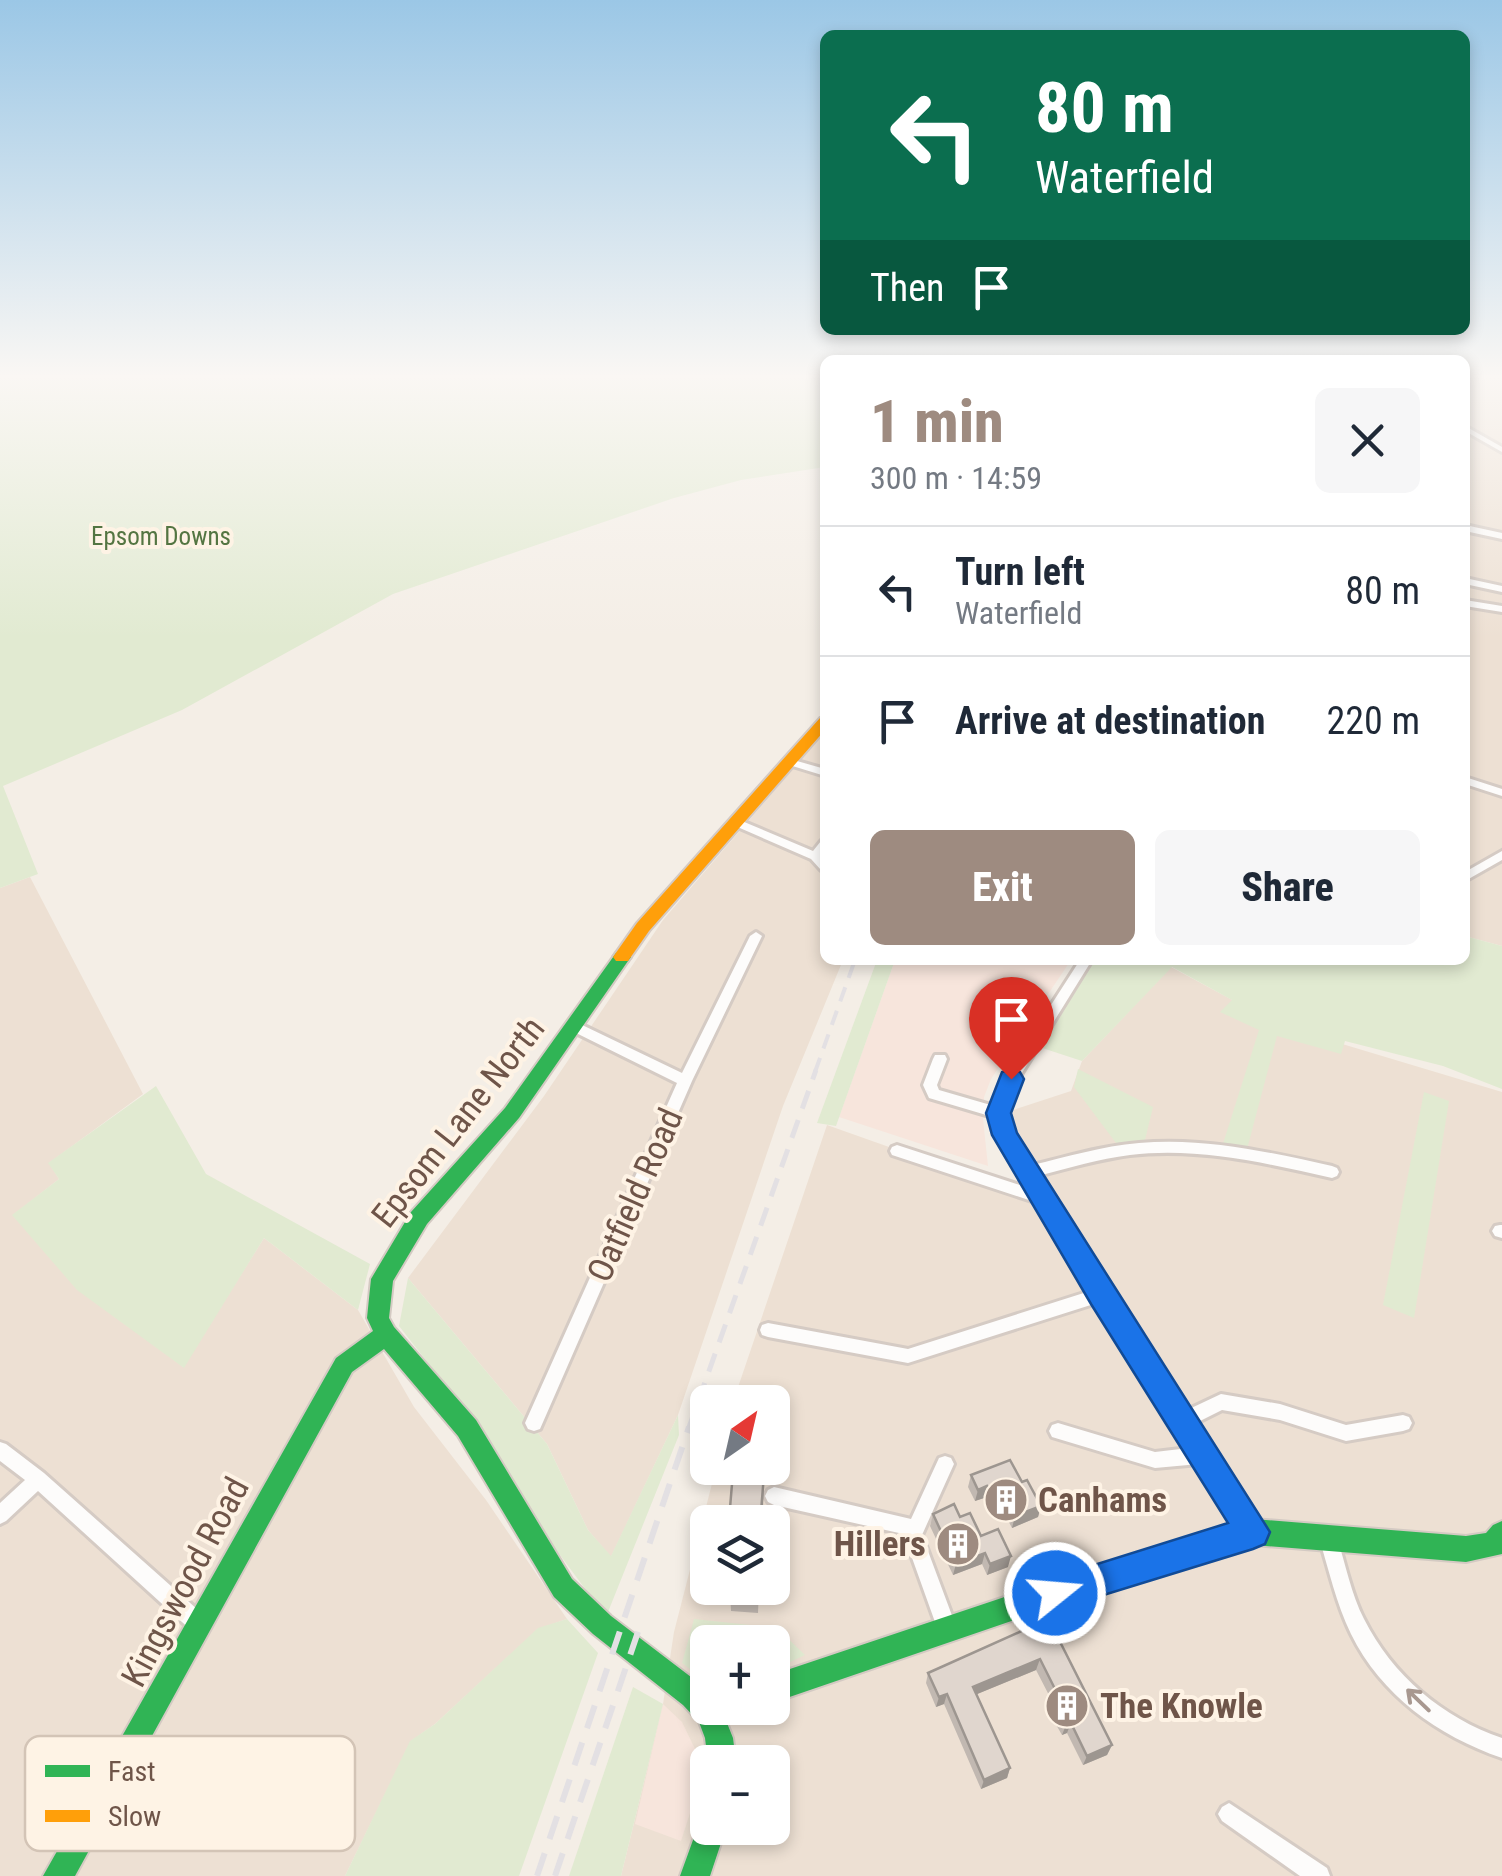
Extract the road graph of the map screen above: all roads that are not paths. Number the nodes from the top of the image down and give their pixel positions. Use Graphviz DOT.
graph roads {
  1 [pos="1470,529"];
  2 [pos="1502,536"];
  3 [pos="1470,582"];
  4 [pos="1501,588"];
  5 [pos="1470,604"];
  6 [pos="1498,609"];
  7 [pos="820,726"];
  8 [pos="790,762"];
  9 [pos="820,771"];
  10 [pos="1470,782"];
  11 [pos="1502,793"];
  12 [pos="737,824"];
  13 [pos="820,850"];
  14 [pos="815,856"];
  15 [pos="1502,856"];
  16 [pos="820,861"];
  17 [pos="1470,874"];
  18 [pos="756,936"];
  19 [pos="1083,965"];
  20 [pos="573,1026"];
  21 [pos="940,1059"];
  22 [pos="685,1082"];
  23 [pos="998,1113"];
  24 [pos="896,1151"];
  25 [pos="1029,1172"];
  26 [pos="1332,1172"];
  27 [pos="1043,1198"];
  28 [pos="1101,1296"];
  29 [pos="768,1330"];
  30 [pos="386,1334"];
  31 [pos="1183,1420"];
  32 [pos="1402,1423"];
  33 [pos="534,1424"];
  34 [pos="1058,1431"];
  35 [pos="0,1450"];
  36 [pos="1205,1455"];
  37 [pos="945,1464"];
  38 [pos="38,1479"];
  39 [pos="774,1496"];
  40 [pos="0,1516"];
  41 [pos="1253,1532"];
  42 [pos="1502,1534"];
  43 [pos="913,1535"];
  44 [pos="1328,1537"];
  45 [pos="200,1625"];
  46 [pos="946,1629"];
  47 [pos="790,1682"];
  48 [pos="690,1691"];
  49 [pos="137,1736"];
  50 [pos="1502,1748"];
  51 [pos="1228,1814"];
  52 [pos="705,1845"];
  53 [pos="72,1851"];
  54 [pos="58,1876"];
  55 [pos="695,1876"];
  56 [pos="1319,1876"];
  1 -- 2 [label="street"];
  3 -- 4 [label="street"];
  4 -- 6 [label="street"];
  5 -- 6 [label="street"];
  7 -- 8 [label="main road, Epsom Lane North"];
  8 -- 9 [label="street"];
  8 -- 12 [label="main road, Epsom Lane North"];
  10 -- 11 [label="street"];
  12 -- 14 [label="street"];
  12 -- 20 [label="main road, Epsom Lane North"];
  13 -- 14 [label="street"];
  14 -- 16 [label="street"];
  15 -- 17 [label="street"];
  18 -- 22 [label="street"];
  19 -- 23 [label="street"];
  20 -- 22 [label="street, Oatfield Road"];
  20 -- 30 [label="main road, Epsom Lane North"];
  21 -- 23 [label="street"];
  22 -- 33 [label="street, Oatfield Road"];
  23 -- 25 [label="street"];
  24 -- 27 [label="street"];
  25 -- 26 [label="street"];
  25 -- 27 [label="street"];
  27 -- 28 [label="street"];
  28 -- 29 [label="street"];
  28 -- 31 [label="street"];
  30 -- 45 [label="main road, Kingswood Road"];
  30 -- 48 [label="main road"];
  31 -- 32 [label="street"];
  31 -- 36 [label="street"];
  34 -- 36 [label="street"];
  35 -- 38 [label="street"];
  36 -- 41 [label="street"];
  37 -- 43 [label="street"];
  38 -- 40 [label="street"];
  38 -- 45 [label="street"];
  39 -- 43 [label="street"];
  41 -- 44 [label="main road"];
  41 -- 46 [label="main road"];
  42 -- 44 [label="main road"];
  43 -- 46 [label="street"];
  50 -- 44 [label="street, one-way"];
  45 -- 49 [label="main road, Kingswood Road"];
  46 -- 47 [label="main road"];
  51 -- 56 [label="street"];
  52 -- 55 [label="main road"];
  53 -- 54 [label="main road, Kingswood Road"];
}
